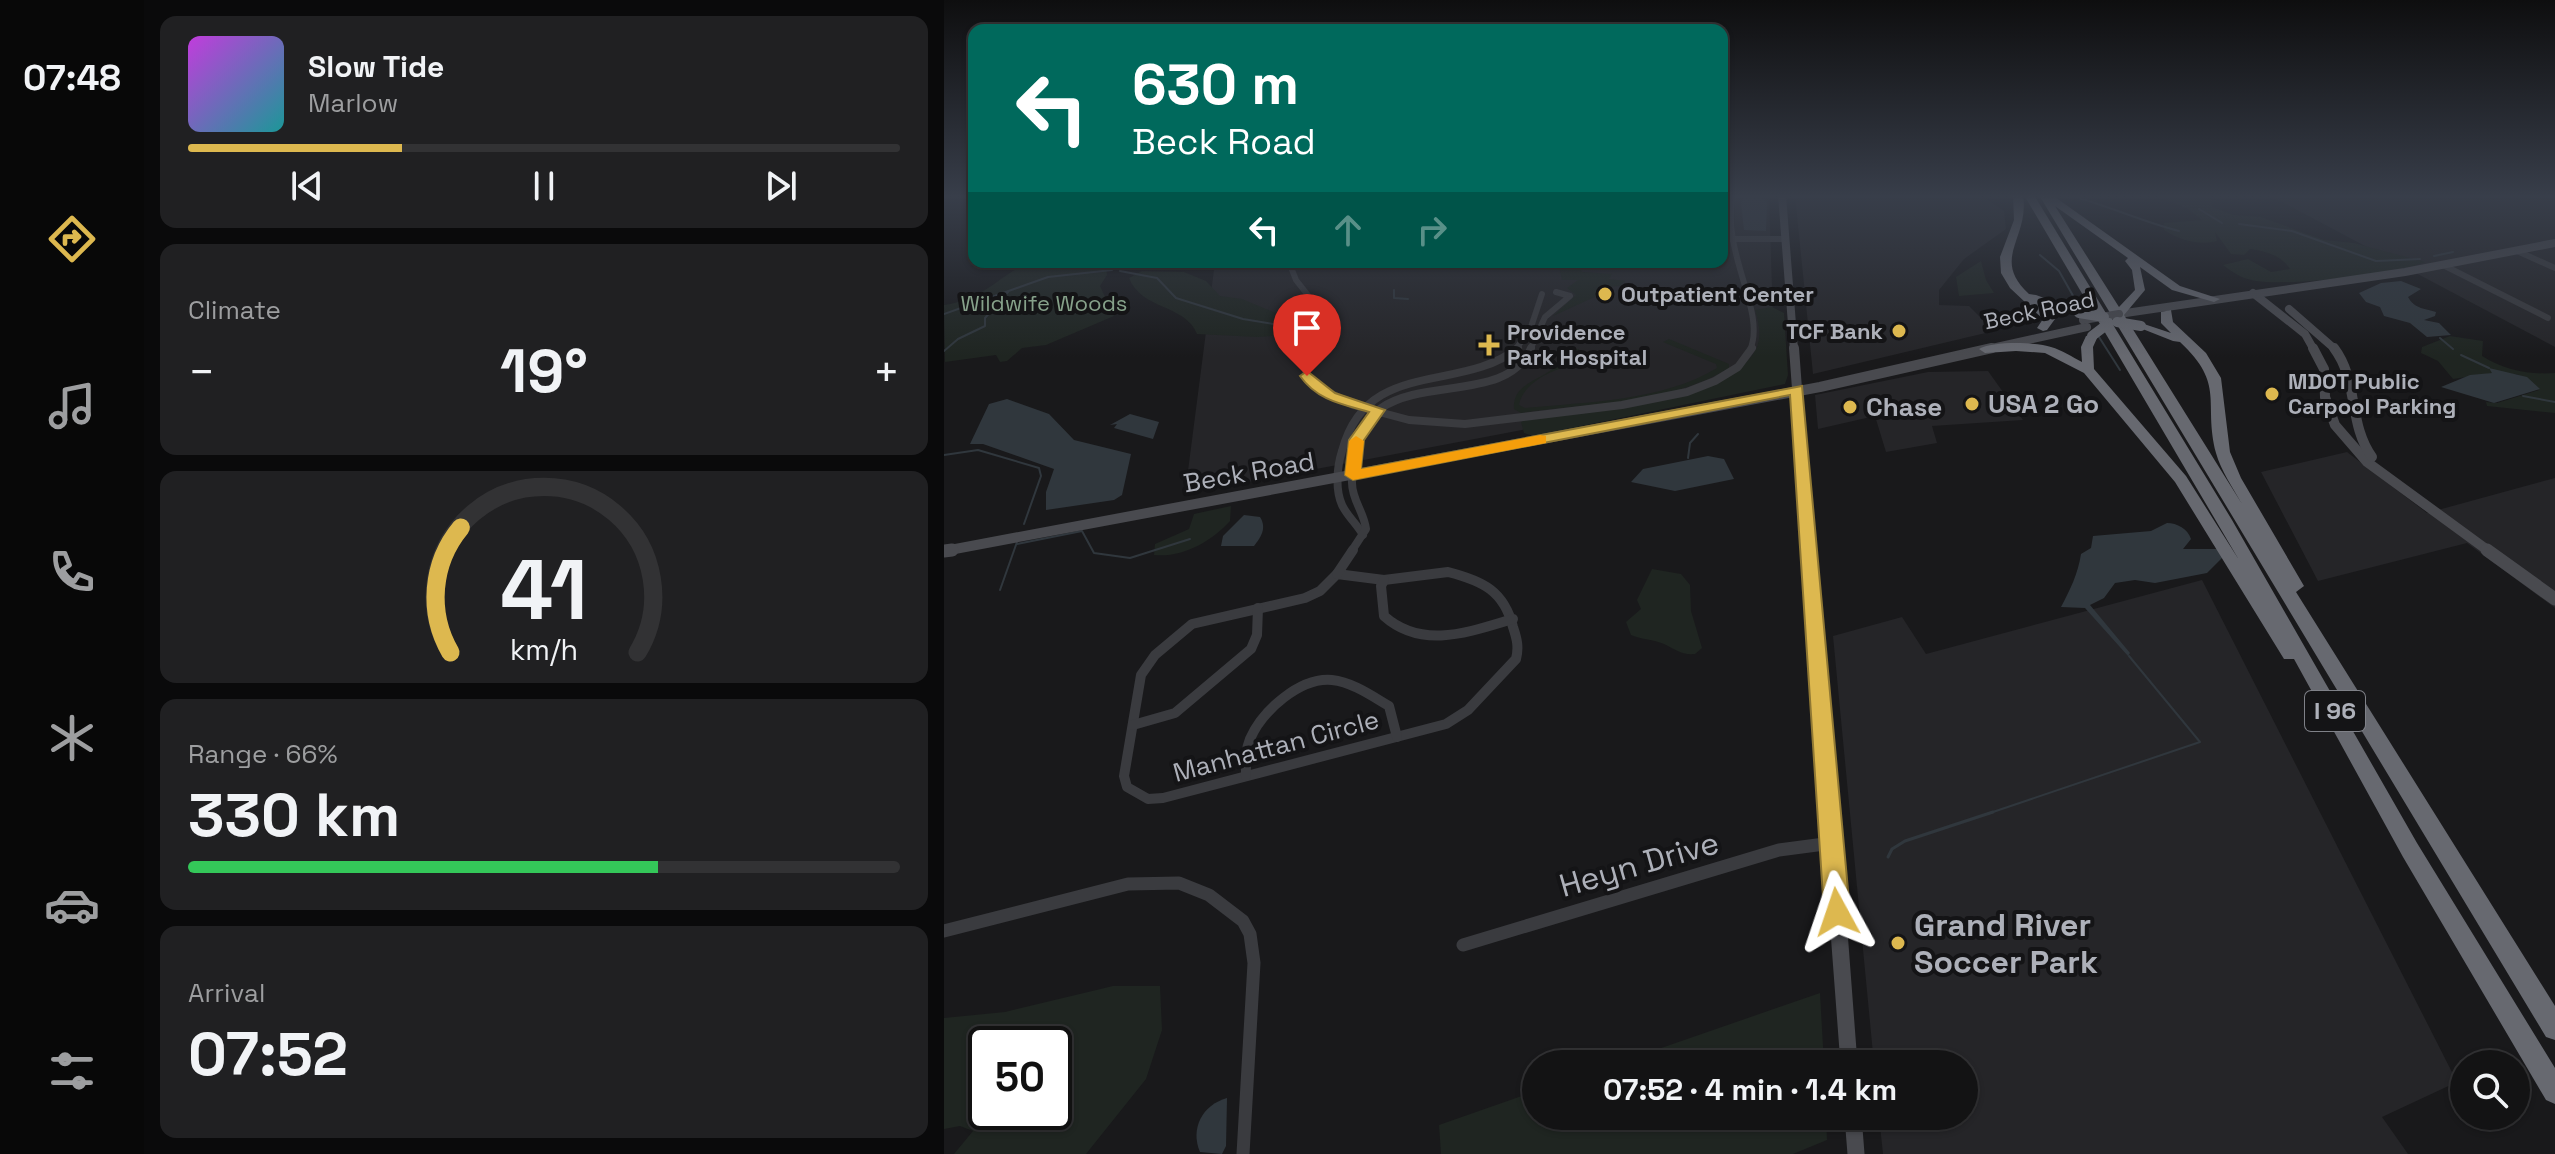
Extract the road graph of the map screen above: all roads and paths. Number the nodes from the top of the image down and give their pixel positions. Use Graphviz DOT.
graph roads {
  1 [pos="1733,249"];
  2 [pos="1787,249"];
  3 [pos="2010,249"];
  4 [pos="2061,249"];
  5 [pos="2079,249"];
  6 [pos="2117,249"];
  7 [pos="2118,249"];
  8 [pos="2527,249"];
  9 [pos="2517,251"];
  10 [pos="2443,265"];
  11 [pos="1291,268"];
  12 [pos="2555,268"];
  13 [pos="2015,285"];
  14 [pos="1556,292"];
  15 [pos="1542,294"];
  16 [pos="2261,294"];
  17 [pos="2214,299"];
  18 [pos="2167,312"];
  19 [pos="2119,318"];
  20 [pos="2548,318"];
  21 [pos="2085,324"];
  22 [pos="2043,328"];
  23 [pos="1985,349"];
  24 [pos="2202,356"];
  25 [pos="1913,363"];
  26 [pos="2088,370"];
  27 [pos="2324,388"];
  28 [pos="1797,389"];
  29 [pos="2350,395"];
  30 [pos="1367,407"];
  31 [pos="1378,410"];
  32 [pos="2335,425"];
  33 [pos="2354,428"];
  34 [pos="1353,475"];
  35 [pos="1340,478"];
  36 [pos="2392,480"];
  37 [pos="1354,500"];
  38 [pos="1341,503"];
  39 [pos="1360,512"];
  40 [pos="1349,515"];
  41 [pos="1363,535"];
  42 [pos="944,551"];
  43 [pos="1336,574"];
  44 [pos="1384,580"];
  45 [pos="2555,599"];
  46 [pos="1258,608"];
  47 [pos="1513,619"];
  48 [pos="2359,708"];
  49 [pos="1133,725"];
  50 [pos="1397,737"];
  51 [pos="1246,776"];
  52 [pos="1832,843"];
  53 [pos="2410,850"];
  54 [pos="944,931"];
  55 [pos="1463,945"];
  56 [pos="2555,1028"];
  57 [pos="1848,1050"];
  58 [pos="2555,1091"];
  59 [pos="1854,1130"];
  60 [pos="1243,1154"];
  61 [pos="1856,1154"];
  1 -- 31 [label="street"];
  2 -- 28 [label="main road"];
  3 -- 13 [label="highway"];
  4 -- 53 [label="highway, I 96"];
  5 -- 48 [label="highway, I 96"];
  6 -- 19 [label="highway"];
  7 -- 17 [label="highway"];
  8 -- 9 [label="main road, Beck Road"];
  9 -- 10 [label="main road, Beck Road"];
  9 -- 12 [label="street"];
  10 -- 16 [label="main road, Beck Road"];
  10 -- 20 [label="street"];
  11 -- 30 [label="street"];
  13 -- 21 [label="highway"];
  13 -- 22 [label="highway"];
  14 -- 31 [label="street"];
  15 -- 30 [label="street"];
  16 -- 17 [label="main road, Beck Road"];
  16 -- 18 [label="main road, Beck Road"];
  16 -- 27 [label="main road"];
  16 -- 29 [label="main road"];
  17 -- 19 [label="main road, Beck Road"];
  18 -- 19 [label="main road, Beck Road"];
  18 -- 24 [label="highway"];
  19 -- 21 [label="highway, bridge"];
  19 -- 21 [label="highway, bridge"];
  19 -- 24 [label="highway"];
  21 -- 22 [label="main road, Beck Road"];
  21 -- 23 [label="main road, Beck Road"];
  21 -- 26 [label="highway"];
  22 -- 25 [label="main road, Beck Road"];
  23 -- 25 [label="main road, Beck Road"];
  23 -- 26 [label="highway"];
  24 -- 48 [label="highway"];
  25 -- 28 [label="main road, Beck Road"];
  26 -- 53 [label="highway"];
  27 -- 29 [label="main road"];
  27 -- 32 [label="main road"];
  28 -- 34 [label="main road, Beck Road"];
  28 -- 52 [label="main road"];
  29 -- 33 [label="main road"];
  30 -- 31 [label="street"];
  30 -- 35 [label="street"];
  31 -- 34 [label="street"];
  32 -- 33 [label="main road"];
  32 -- 36 [label="main road"];
  33 -- 36 [label="main road"];
  34 -- 35 [label="main road, Beck Road"];
  34 -- 37 [label="street"];
  35 -- 38 [label="street"];
  35 -- 42 [label="main road, Beck Road"];
  36 -- 45 [label="main road"];
  37 -- 38 [label="street"];
  37 -- 39 [label="street"];
  38 -- 40 [label="street"];
  39 -- 40 [label="street"];
  39 -- 41 [label="street"];
  40 -- 41 [label="street"];
  41 -- 43 [label="street, Manhattan Circle"];
  43 -- 44 [label="street"];
  43 -- 46 [label="street, Manhattan Circle"];
  44 -- 47 [label="street"];
  44 -- 47 [label="street"];
  46 -- 49 [label="street"];
  46 -- 49 [label="street, Manhattan Circle"];
  47 -- 50 [label="street, Manhattan Circle"];
  48 -- 56 [label="highway, I 96"];
  49 -- 51 [label="street, Manhattan Circle"];
  50 -- 51 [label="street, Manhattan Circle"];
  50 -- 51 [label="street"];
  52 -- 55 [label="street, Heyn Drive"];
  52 -- 57 [label="main road"];
  53 -- 58 [label="highway, I 96"];
  54 -- 60 [label="street"];
  59 -- 61 [label="main road"];
}
